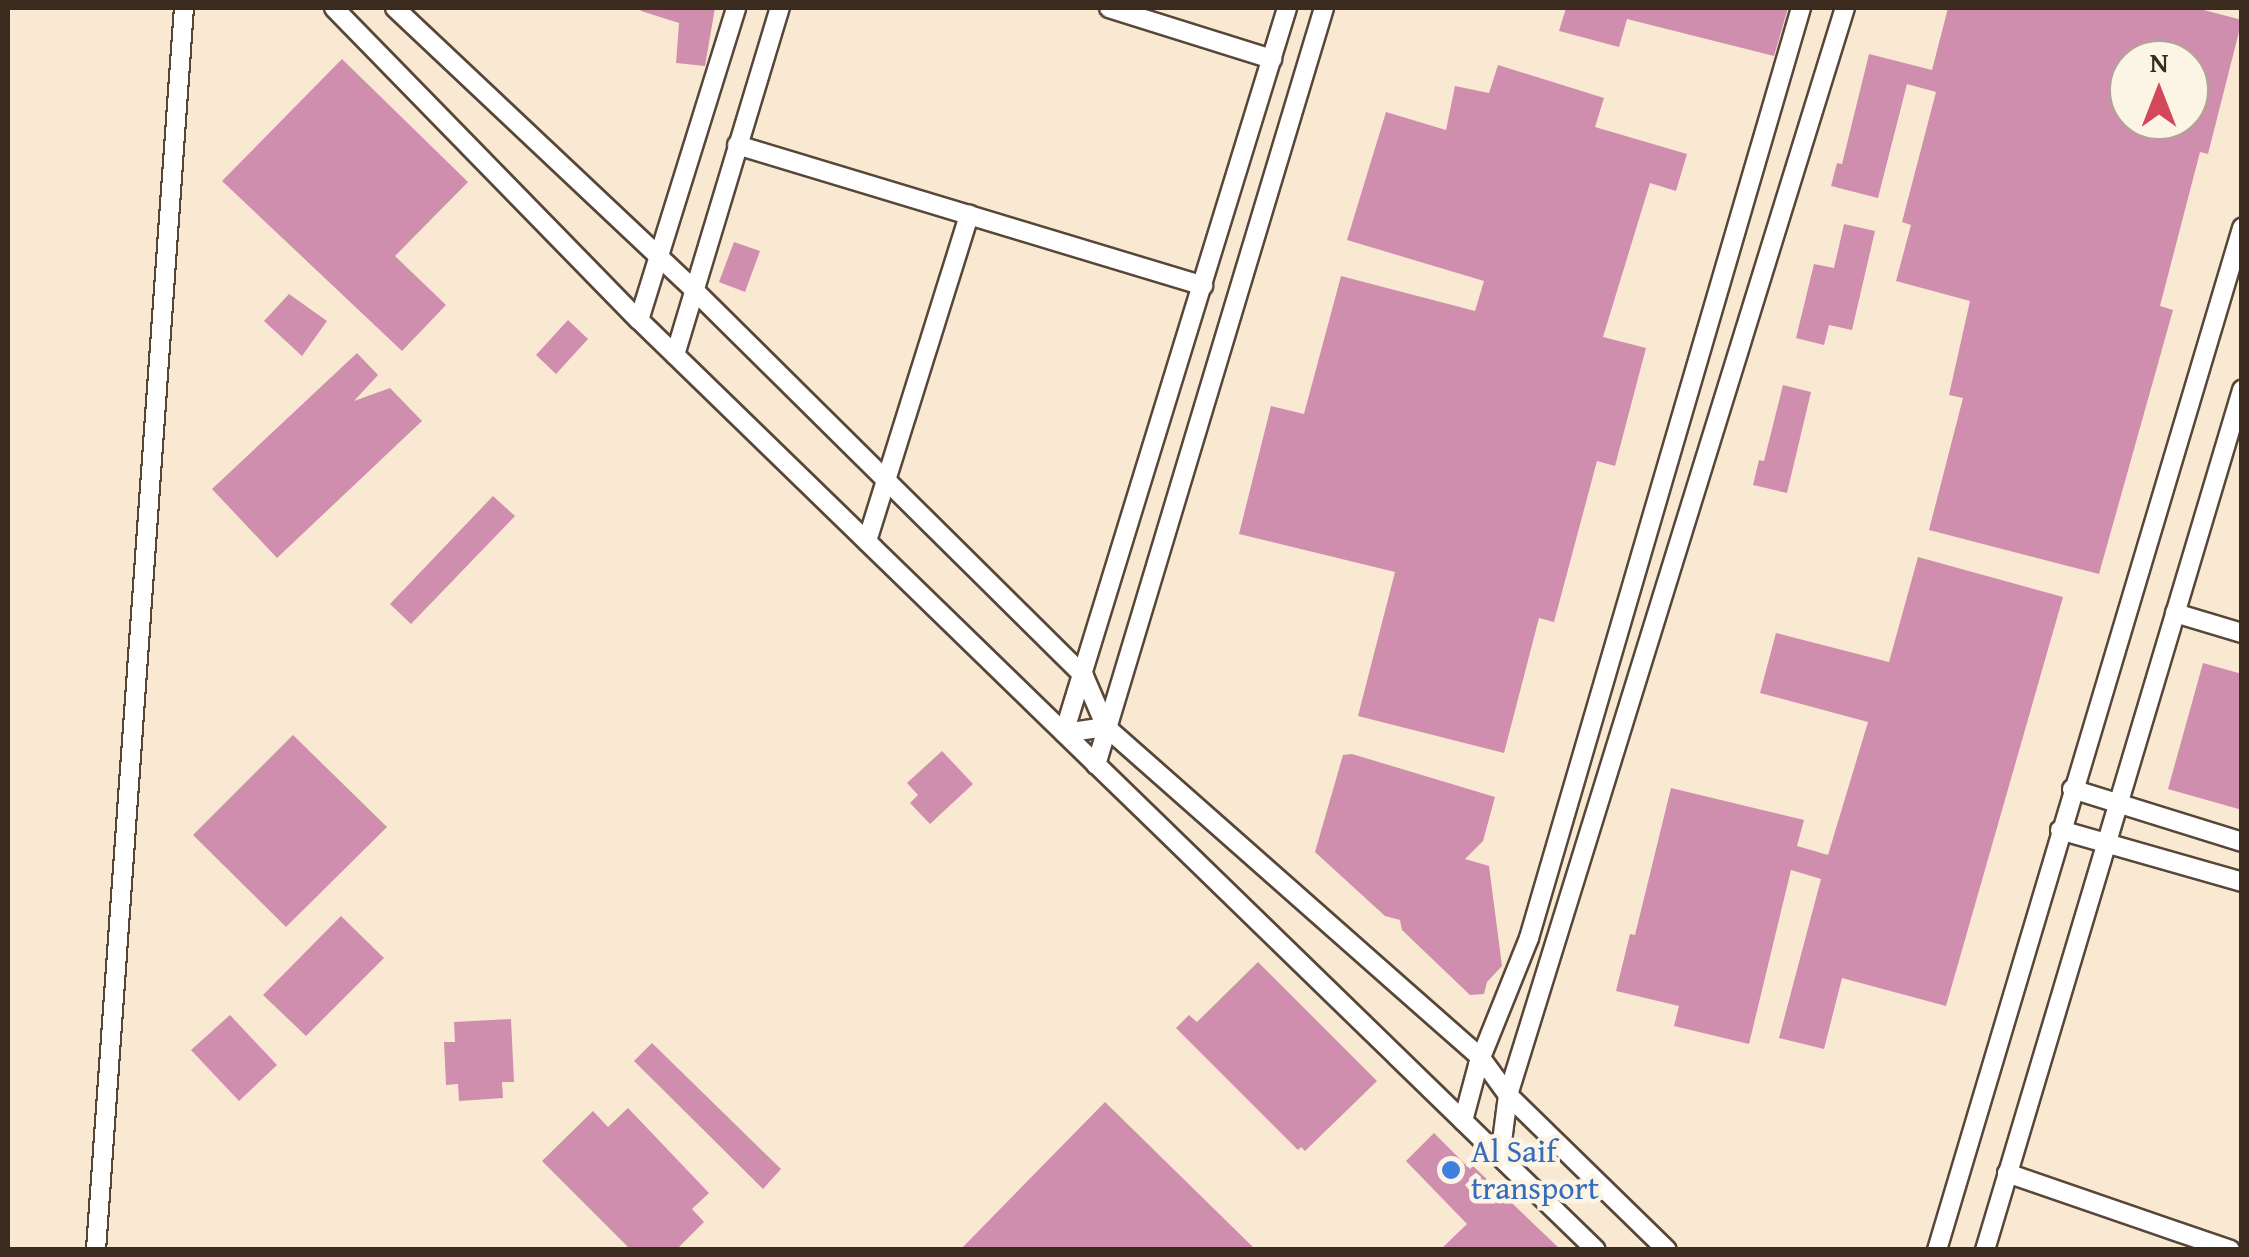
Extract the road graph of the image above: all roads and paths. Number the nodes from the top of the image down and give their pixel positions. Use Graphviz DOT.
graph roads {
  1 [pos="184,8"];
  2 [pos="334,8"];
  3 [pos="394,8"];
  4 [pos="736,8"];
  5 [pos="780,8"];
  6 [pos="1109,8"];
  7 [pos="1287,8"];
  8 [pos="1324,8"];
  9 [pos="1801,8"];
  10 [pos="1845,8"];
  11 [pos="1272,59"];
  12 [pos="737,145"];
  13 [pos="969,215"];
  14 [pos="2242,228"];
  15 [pos="661,258"];
  16 [pos="1203,286"];
  17 [pos="692,288"];
  18 [pos="638,320"];
  19 [pos="675,355"];
  20 [pos="2242,390"];
  21 [pos="886,480"];
  22 [pos="866,542"];
  23 [pos="2174,613"];
  24 [pos="2242,633"];
  25 [pos="1084,676"];
  26 [pos="1106,726"];
  27 [pos="1064,733"];
  28 [pos="1096,765"];
  29 [pos="2072,789"];
  30 [pos="2118,804"];
  31 [pos="2060,830"];
  32 [pos="2106,842"];
  33 [pos="2242,842"];
  34 [pos="2242,882"];
  35 [pos="1480,1058"];
  36 [pos="1508,1095"];
  37 [pos="1463,1122"];
  38 [pos="1500,1157"];
  39 [pos="2007,1173"];
  40 [pos="96,1250"];
  41 [pos="1596,1250"];
  42 [pos="1668,1250"];
  43 [pos="1938,1250"];
  44 [pos="1985,1250"];
  45 [pos="2230,1250"];
  1 -- 40 [label="street"];
  2 -- 18 [label="street"];
  3 -- 15 [label="street"];
  4 -- 15 [label="street"];
  5 -- 12 [label="street"];
  6 -- 11 [label="street"];
  7 -- 11 [label="street"];
  8 -- 26 [label="street"];
  9 -- 35 [label="street"];
  10 -- 36 [label="street"];
  11 -- 16 [label="street"];
  12 -- 13 [label="street"];
  12 -- 17 [label="street"];
  13 -- 16 [label="street"];
  13 -- 21 [label="street"];
  14 -- 29 [label="street"];
  15 -- 17 [label="street"];
  15 -- 18 [label="street"];
  16 -- 25 [label="street"];
  17 -- 19 [label="street"];
  17 -- 21 [label="street"];
  18 -- 19 [label="street"];
  19 -- 22 [label="street"];
  20 -- 23 [label="street"];
  21 -- 22 [label="street"];
  21 -- 25 [label="street"];
  22 -- 27 [label="street"];
  23 -- 24 [label="street"];
  23 -- 30 [label="street"];
  25 -- 26 [label="street"];
  25 -- 27 [label="street"];
  26 -- 27 [label="street"];
  26 -- 28 [label="street"];
  26 -- 35 [label="street"];
  27 -- 28 [label="street"];
  28 -- 37 [label="street"];
  29 -- 30 [label="street"];
  29 -- 31 [label="street"];
  30 -- 32 [label="street"];
  30 -- 33 [label="street"];
  31 -- 32 [label="street"];
  31 -- 43 [label="street"];
  32 -- 34 [label="street"];
  32 -- 39 [label="street"];
  35 -- 36 [label="street"];
  35 -- 37 [label="street"];
  36 -- 38 [label="street"];
  36 -- 42 [label="street"];
  37 -- 38 [label="street"];
  38 -- 41 [label="street"];
  39 -- 44 [label="street"];
  39 -- 45 [label="street"];
}
